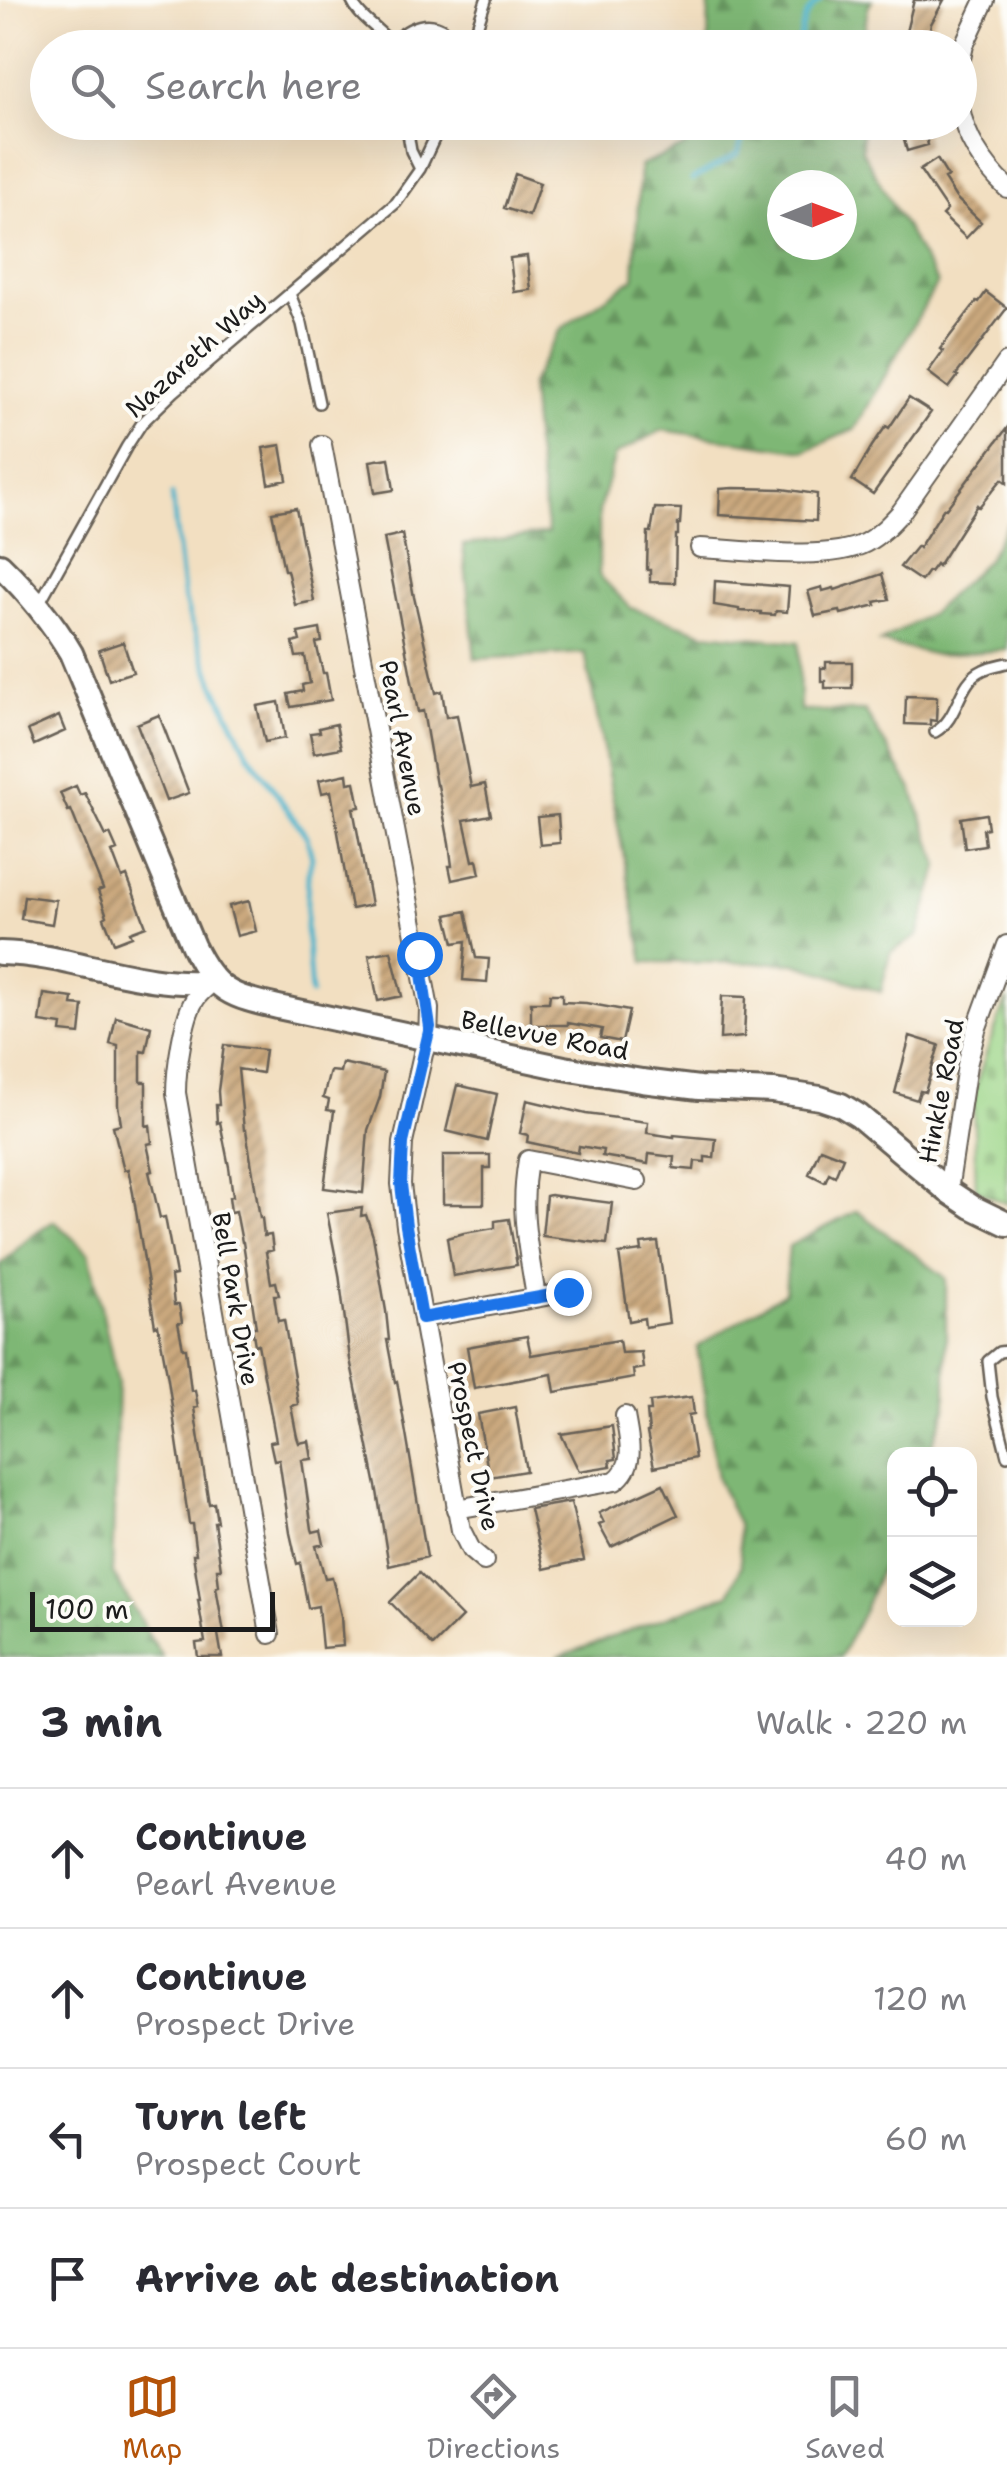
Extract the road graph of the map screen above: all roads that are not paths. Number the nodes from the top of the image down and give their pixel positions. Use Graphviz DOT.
graph roads {
  1 [pos="351,0"];
  2 [pos="486,0"];
  3 [pos="984,0"];
  4 [pos="380,30"];
  5 [pos="407,30"];
  6 [pos="442,30"];
  7 [pos="476,30"];
  8 [pos="971,30"];
  9 [pos="410,140"];
  10 [pos="434,140"];
  11 [pos="969,140"];
  12 [pos="420,169"];
  13 [pos="1007,188"];
  14 [pos="290,294"];
  15 [pos="1007,362"];
  16 [pos="319,403"];
  17 [pos="322,445"];
  18 [pos="700,548"];
  19 [pos="0,565"];
  20 [pos="39,605"];
  21 [pos="1007,664"];
  22 [pos="935,732"];
  23 [pos="1007,946"];
  24 [pos="4,953"];
  25 [pos="213,981"];
  26 [pos="428,1040"];
  27 [pos="638,1181"];
  28 [pos="948,1191"];
  29 [pos="1007,1224"];
  30 [pos="568,1292"];
  31 [pos="536,1297"];
  32 [pos="422,1318"];
  33 [pos="1007,1351"];
  34 [pos="625,1416"];
  35 [pos="1007,1456"];
  36 [pos="456,1508"];
  37 [pos="484,1561"];
  38 [pos="270,1634"];
  1 -- 4 [label="lane"];
  2 -- 7 [label="lane"];
  3 -- 8 [label="street"];
  5 -- 6 [label="lane"];
  9 -- 12 [label="lane"];
  10 -- 12 [label="lane, Nazareth Way"];
  11 -- 13 [label="street"];
  12 -- 14 [label="lane, Nazareth Way"];
  14 -- 16 [label="lane"];
  14 -- 20 [label="lane, Nazareth Way"];
  15 -- 18 [label="street"];
  17 -- 26 [label="street, Pearl Avenue"];
  19 -- 20 [label="street"];
  20 -- 25 [label="street"];
  21 -- 22 [label="lane"];
  23 -- 28 [label="street, Hinkle Road"];
  24 -- 25 [label="street"];
  25 -- 26 [label="street, Bellevue Road"];
  25 -- 38 [label="street, Bell Park Drive"];
  26 -- 28 [label="street, Bellevue Road"];
  26 -- 32 [label="street, Prospect Drive"];
  27 -- 31 [label="street"];
  28 -- 29 [label="street, Bellevue Road"];
  30 -- 31 [label="street"];
  31 -- 32 [label="street"];
  32 -- 36 [label="street, Prospect Drive"];
  33 -- 35 [label="lane"];
  34 -- 36 [label="street"];
  36 -- 37 [label="street, Prospect Drive"];
}
